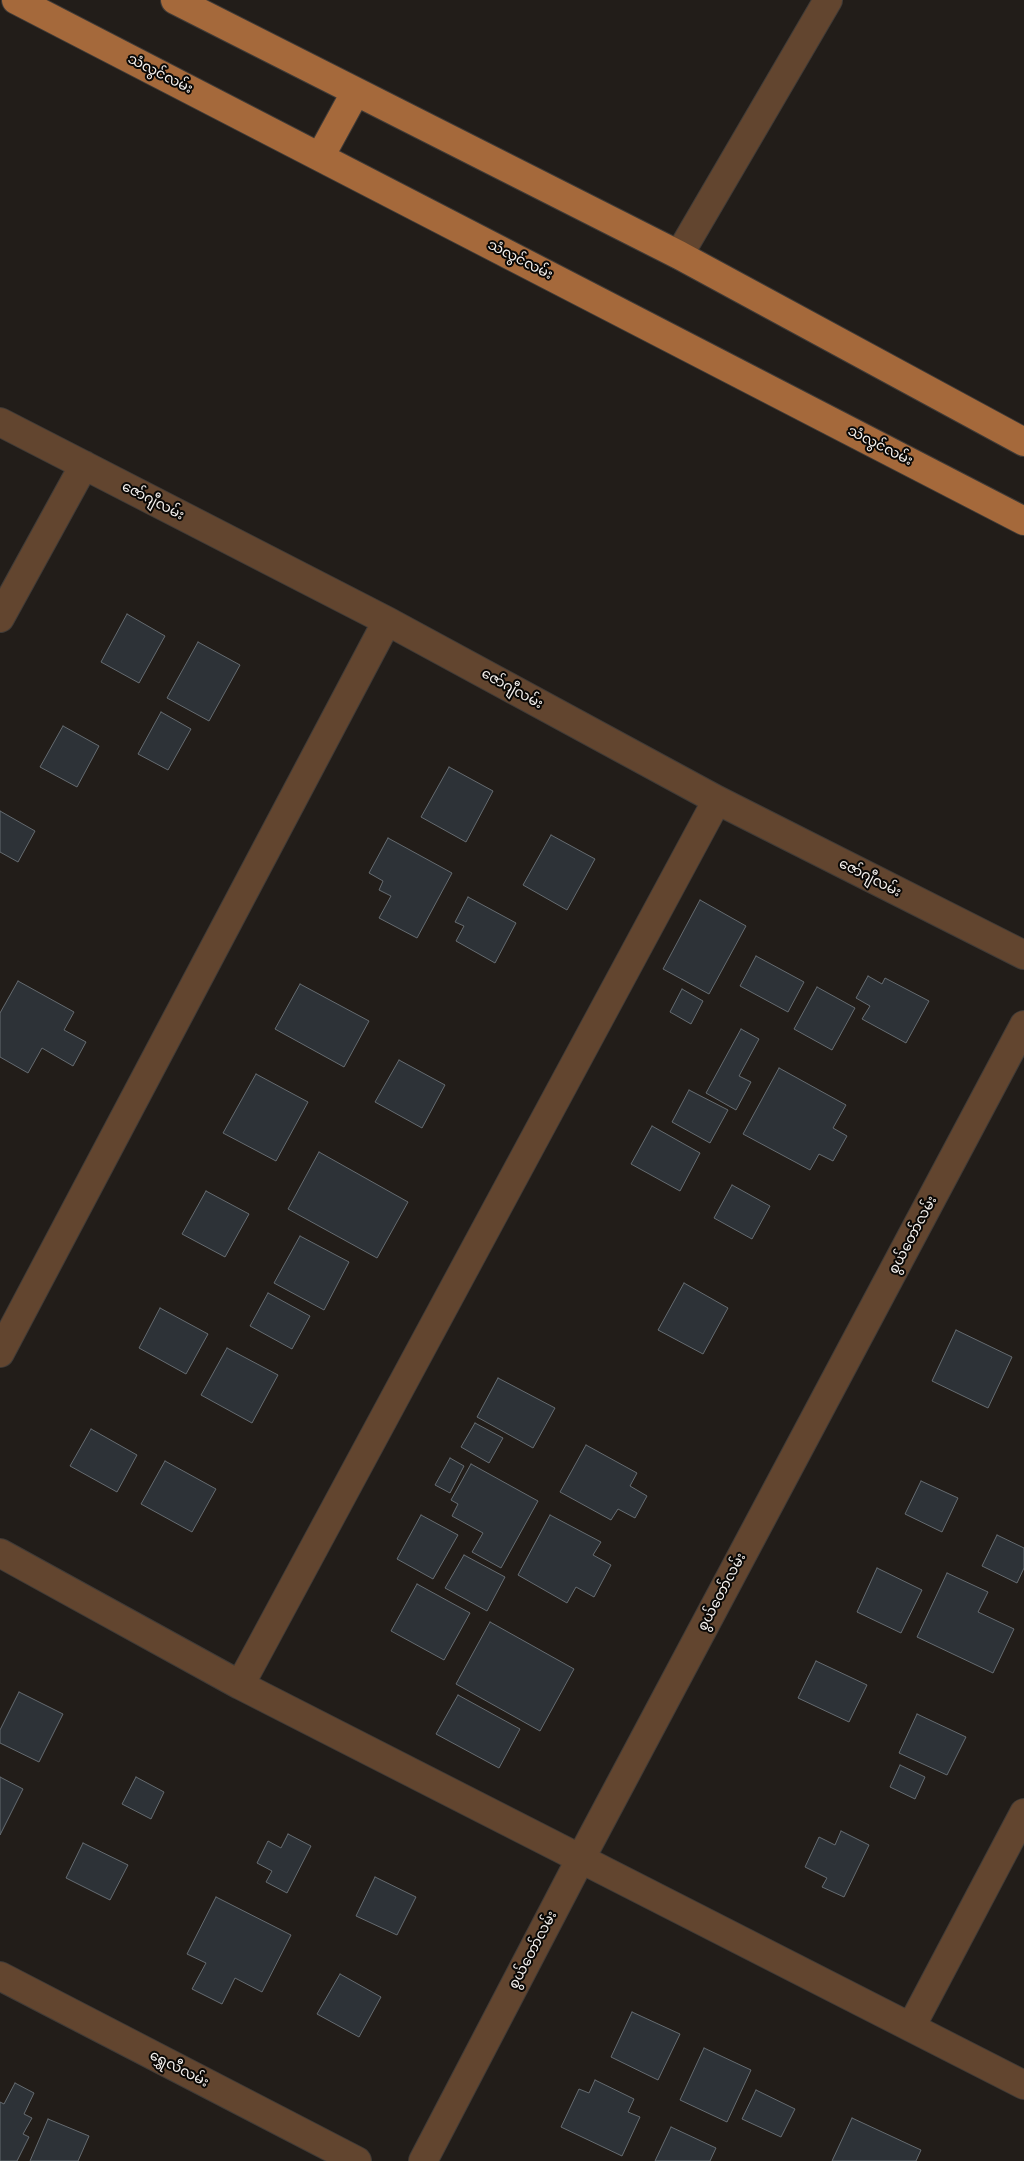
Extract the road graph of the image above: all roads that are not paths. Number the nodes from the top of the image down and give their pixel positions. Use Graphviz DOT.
graph roads {
  1 [pos="16,0"];
  2 [pos="175,0"];
  3 [pos="828,0"];
  4 [pos="355,93"];
  5 [pos="320,157"];
  6 [pos="679,255"];
  7 [pos="0,422"];
  8 [pos="1024,442"];
  9 [pos="84,465"];
  10 [pos="1024,520"];
  11 [pos="0,618"];
  12 [pos="387,621"];
  13 [pos="717,800"];
  14 [pos="1024,955"];
  15 [pos="1024,1025"];
  16 [pos="0,1354"];
  17 [pos="0,1553"];
  18 [pos="240,1685"];
  19 [pos="1024,1813"];
  20 [pos="581,1858"];
  21 [pos="0,1976"];
  22 [pos="911,2027"];
  23 [pos="1024,2085"];
  24 [pos="357,2161"];
  25 [pos="423,2161"];
  1 -- 5 [label="main road, သံလွင်လမ်း"];
  2 -- 4 [label="main road"];
  3 -- 6 [label="street"];
  4 -- 5 [label="main road"];
  4 -- 6 [label="main road"];
  5 -- 10 [label="main road, သံလွင်လမ်း"];
  6 -- 8 [label="main road"];
  7 -- 9 [label="street, ဇော်ဂျီလမ်း"];
  9 -- 11 [label="street"];
  9 -- 12 [label="street, ဇော်ဂျီလမ်း"];
  12 -- 13 [label="street, ဇော်ဂျီလမ်း"];
  12 -- 16 [label="street"];
  13 -- 14 [label="street, ဇော်ဂျီလမ်း"];
  13 -- 18 [label="street"];
  15 -- 20 [label="street, စွယ်တော်လမ်း"];
  17 -- 18 [label="street"];
  18 -- 20 [label="street"];
  19 -- 22 [label="street"];
  20 -- 22 [label="street"];
  20 -- 25 [label="street, စွယ်တော်လမ်း"];
  21 -- 24 [label="street, ရွှေလီလမ်း"];
  22 -- 23 [label="street"];
}
